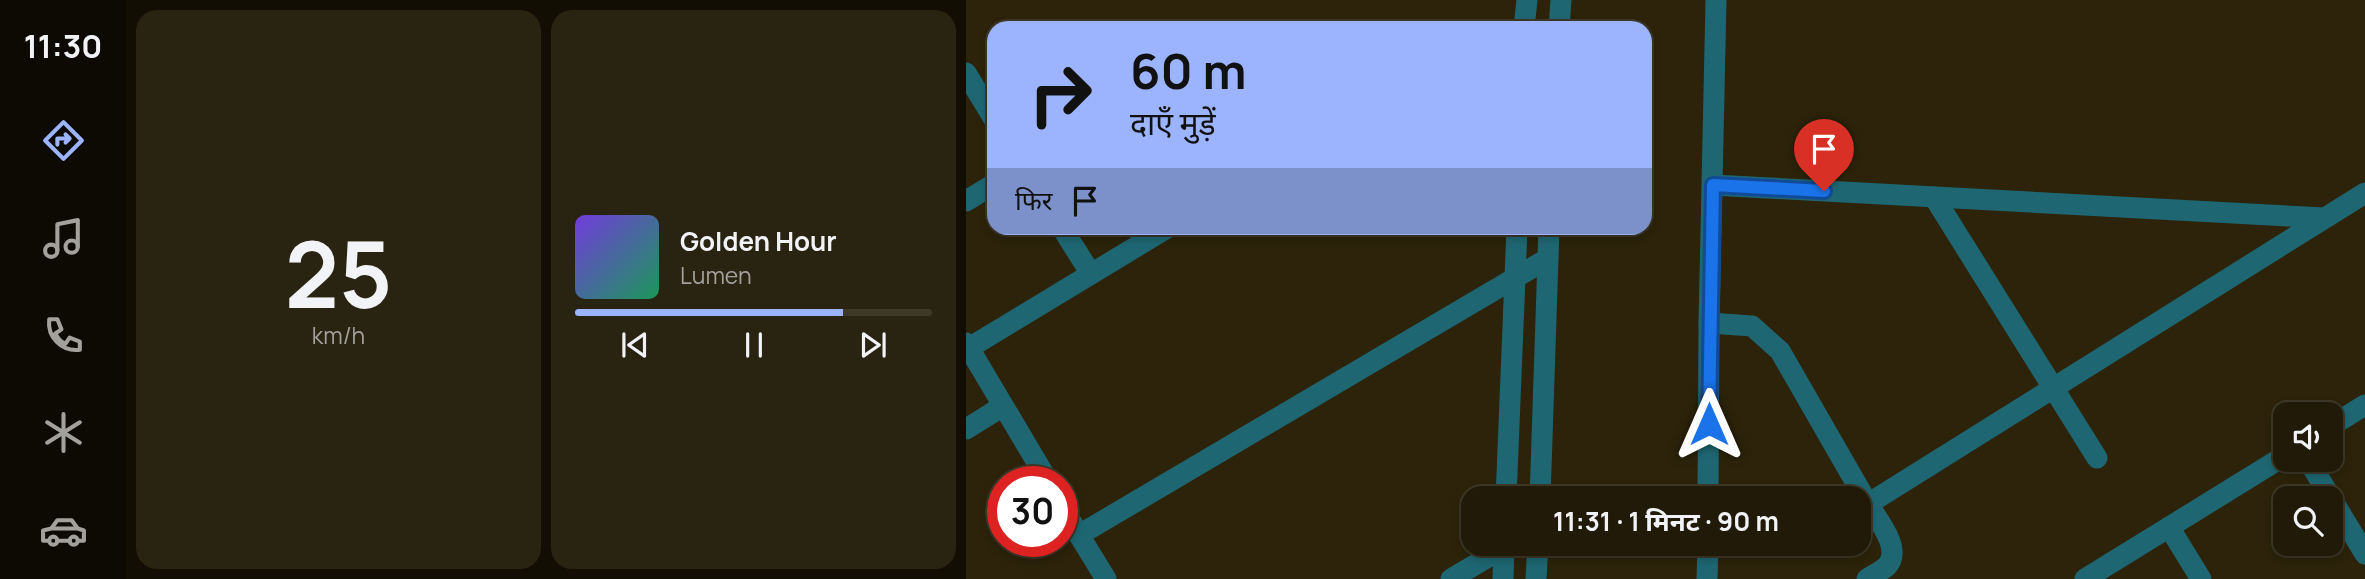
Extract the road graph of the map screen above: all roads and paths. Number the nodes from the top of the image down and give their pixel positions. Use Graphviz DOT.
graph roads {
  1 [pos="1527,0"];
  2 [pos="1561,0"];
  3 [pos="1716,0"];
  4 [pos="1525,21"];
  5 [pos="1560,21"];
  6 [pos="966,74"];
  7 [pos="987,108"];
  8 [pos="1713,185"];
  9 [pos="987,188"];
  10 [pos="2365,193"];
  11 [pos="1934,197"];
  12 [pos="966,201"];
  13 [pos="2325,218"];
  14 [pos="1066,235"];
  15 [pos="1155,235"];
  16 [pos="1517,235"];
  17 [pos="1549,235"];
  18 [pos="1547,259"];
  19 [pos="1091,274"];
  20 [pos="1515,278"];
  21 [pos="1709,323"];
  22 [pos="967,346"];
  23 [pos="2053,388"];
  24 [pos="2365,405"];
  25 [pos="1003,406"];
  26 [pos="2343,419"];
  27 [pos="966,429"];
  28 [pos="2097,458"];
  29 [pos="2273,462"];
  30 [pos="1039,466"];
  31 [pos="2315,472"];
  32 [pos="1507,486"];
  33 [pos="1540,486"];
  34 [pos="1708,486"];
  35 [pos="1858,486"];
  36 [pos="1871,502"];
  37 [pos="1871,509"];
  38 [pos="2169,527"];
  39 [pos="1079,535"];
  40 [pos="2365,554"];
  41 [pos="1489,556"];
  42 [pos="1505,556"];
  43 [pos="1537,556"];
  44 [pos="1708,556"];
  45 [pos="1106,579"];
  46 [pos="1451,579"];
  47 [pos="1503,579"];
  48 [pos="1536,579"];
  49 [pos="1707,579"];
  50 [pos="1867,579"];
  51 [pos="2085,579"];
  52 [pos="2201,579"];
  1 -- 4 [label="street"];
  2 -- 5 [label="street"];
  3 -- 8 [label="street"];
  6 -- 7 [label="street"];
  8 -- 11 [label="street"];
  8 -- 21 [label="street"];
  9 -- 12 [label="street"];
  10 -- 13 [label="street"];
  11 -- 13 [label="street"];
  11 -- 23 [label="street"];
  13 -- 23 [label="street"];
  14 -- 19 [label="street"];
  15 -- 19 [label="street"];
  16 -- 20 [label="street"];
  17 -- 18 [label="street"];
  18 -- 20 [label="street"];
  18 -- 33 [label="street"];
  19 -- 22 [label="street"];
  20 -- 32 [label="street"];
  20 -- 39 [label="street"];
  21 -- 34 [label="street"];
  21 -- 35 [label="street"];
  22 -- 25 [label="street"];
  23 -- 28 [label="street"];
  23 -- 36 [label="street"];
  24 -- 26 [label="street"];
  25 -- 27 [label="street"];
  25 -- 30 [label="street"];
  29 -- 38 [label="street"];
  31 -- 40 [label="street"];
  37 -- 50 [label="street"];
  38 -- 51 [label="street"];
  38 -- 52 [label="street"];
  39 -- 45 [label="street"];
  41 -- 46 [label="street"];
  42 -- 47 [label="street"];
  43 -- 48 [label="street"];
  44 -- 49 [label="street"];
}
